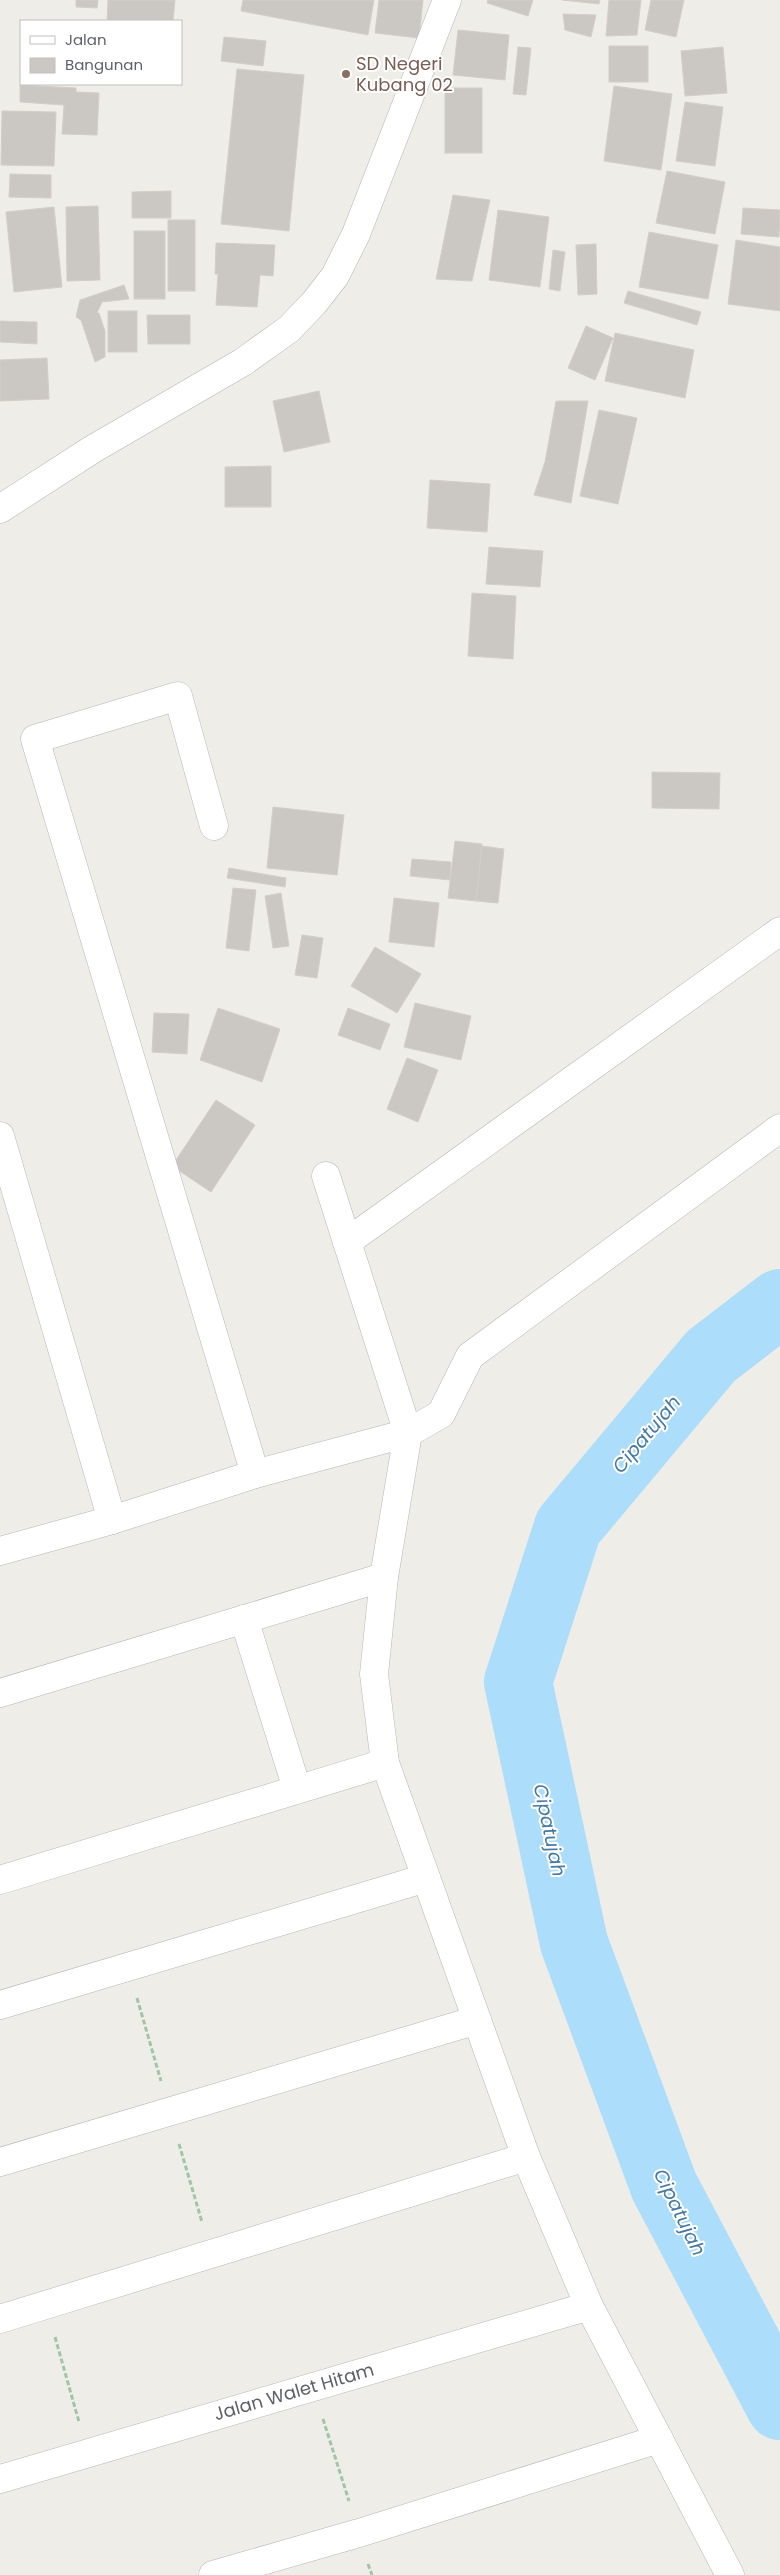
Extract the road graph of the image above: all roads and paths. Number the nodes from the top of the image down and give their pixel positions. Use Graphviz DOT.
graph roads {
  1 [pos="447,0"];
  2 [pos="0,509"];
  3 [pos="214,826"];
  4 [pos="780,931"];
  5 [pos="780,1128"];
  6 [pos="0,1136"];
  7 [pos="326,1176"];
  8 [pos="347,1242"];
  9 [pos="408,1433"];
  10 [pos="256,1474"];
  11 [pos="112,1520"];
  12 [pos="0,1551"];
  13 [pos="384,1577"];
  14 [pos="244,1619"];
  15 [pos="0,1693"];
  16 [pos="385,1763"];
  17 [pos="298,1789"];
  18 [pos="426,1878"];
  19 [pos="0,1880"];
  20 [pos="0,2005"];
  21 [pos="477,2020"];
  22 [pos="526,2157"];
  23 [pos="0,2162"];
  24 [pos="46,2305"];
  25 [pos="589,2306"];
  26 [pos="0,2319"];
  27 [pos="313,2387"];
  28 [pos="659,2439"];
  29 [pos="87,2453"];
  30 [pos="0,2479"];
  31 [pos="359,2533"];
  32 [pos="213,2575"];
  33 [pos="372,2575"];
  34 [pos="730,2575"];
  1 -- 2 [label="street"];
  3 -- 10 [label="street"];
  4 -- 8 [label="street"];
  5 -- 9 [label="street"];
  6 -- 11 [label="street"];
  7 -- 8 [label="street"];
  8 -- 9 [label="street"];
  9 -- 10 [label="street"];
  9 -- 13 [label="street"];
  10 -- 11 [label="street"];
  11 -- 12 [label="street"];
  13 -- 14 [label="street"];
  13 -- 16 [label="street"];
  14 -- 15 [label="street"];
  14 -- 17 [label="street"];
  16 -- 17 [label="street"];
  16 -- 18 [label="street"];
  17 -- 19 [label="street"];
  18 -- 20 [label="street"];
  18 -- 21 [label="street"];
  21 -- 22 [label="street"];
  21 -- 23 [label="street"];
  22 -- 24 [label="street"];
  22 -- 25 [label="street"];
  24 -- 26 [label="street"];
  24 -- 29 [label="path"];
  25 -- 27 [label="street, Jalan Walet Hitam"];
  25 -- 28 [label="street"];
  27 -- 29 [label="street, Jalan Walet Hitam"];
  27 -- 31 [label="path"];
  28 -- 31 [label="street"];
  28 -- 34 [label="street"];
  29 -- 30 [label="street, Jalan Walet Hitam"];
  31 -- 32 [label="street"];
  31 -- 33 [label="path"];
}
